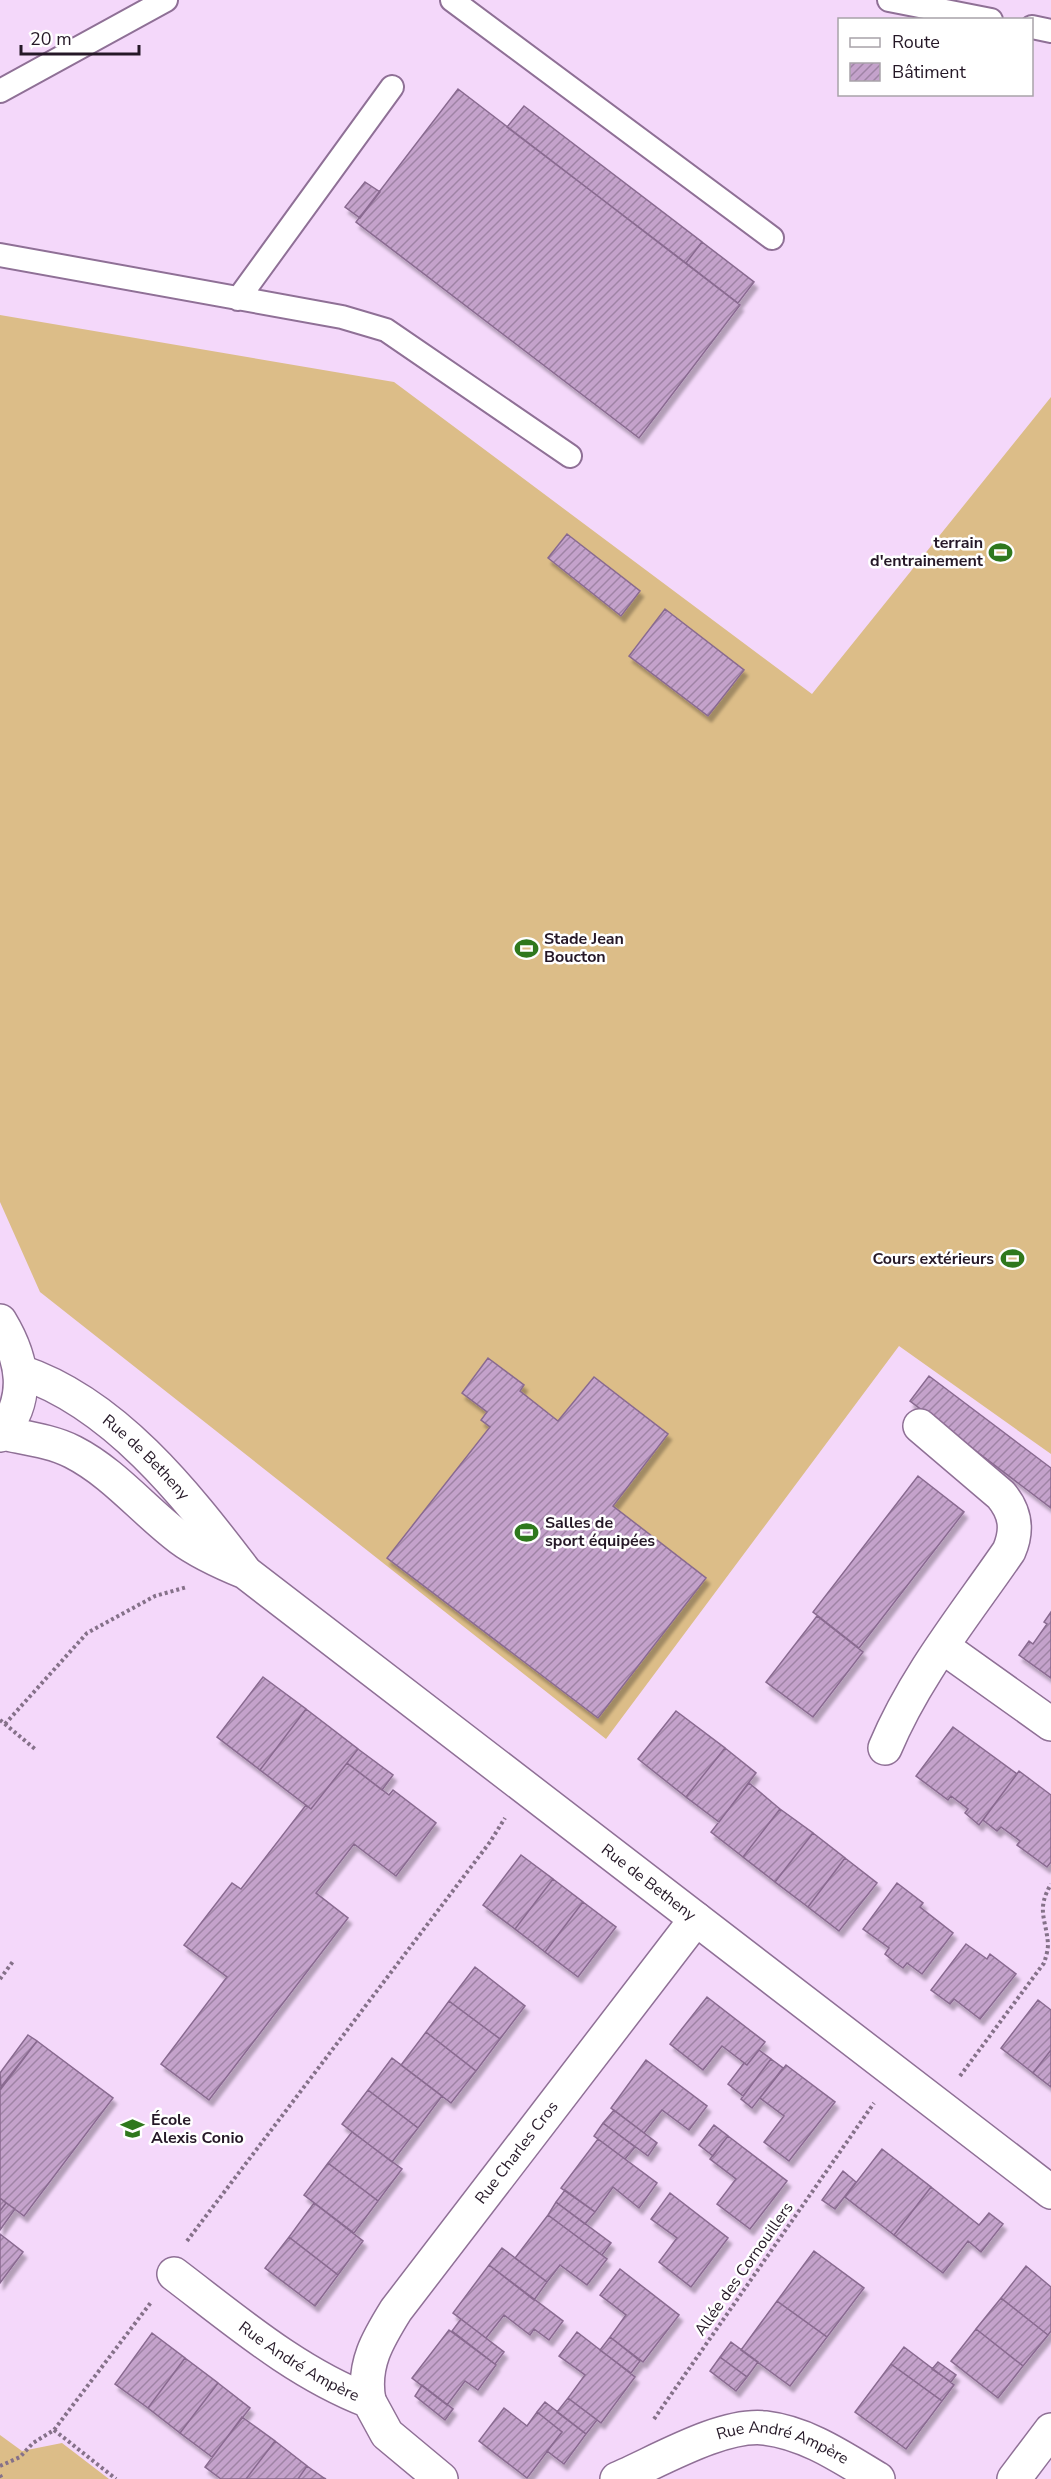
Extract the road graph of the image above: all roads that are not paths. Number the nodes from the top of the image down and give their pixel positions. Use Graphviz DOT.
graph roads {
  1 [pos="166,0"];
  2 [pos="452,0"];
  3 [pos="889,0"];
  4 [pos="981,18"];
  5 [pos="1033,27"];
  6 [pos="1051,31"];
  7 [pos="392,87"];
  8 [pos="0,92"];
  9 [pos="772,238"];
  10 [pos="0,255"];
  11 [pos="238,298"];
  12 [pos="570,456"];
  13 [pos="0,1321"];
  14 [pos="21,1372"];
  15 [pos="920,1426"];
  16 [pos="1,1434"];
  17 [pos="245,1572"];
  18 [pos="943,1647"];
  19 [pos="1051,1724"];
  20 [pos="885,1748"];
  21 [pos="696,1919"];
  22 [pos="1051,2192"];
  23 [pos="174,2274"];
  24 [pos="369,2401"];
  25 [pos="1051,2430"];
  26 [pos="441,2479"];
  27 [pos="617,2479"];
  28 [pos="878,2479"];
  29 [pos="1014,2479"];
  1 -- 8 [label="lane"];
  2 -- 9 [label="lane"];
  3 -- 4 [label="lane"];
  5 -- 6 [label="lane"];
  7 -- 11 [label="lane"];
  10 -- 11 [label="lane"];
  11 -- 12 [label="lane"];
  13 -- 14 [label="street, Rue de Betheny"];
  14 -- 16 [label="street, Rue de Betheny"];
  14 -- 17 [label="street, Rue de Betheny"];
  15 -- 18 [label="street"];
  16 -- 17 [label="street, Rue de Betheny"];
  17 -- 21 [label="street, Rue de Betheny"];
  18 -- 19 [label="street"];
  18 -- 20 [label="street"];
  21 -- 22 [label="street, Rue de Betheny"];
  21 -- 24 [label="street, Rue Charles Cros"];
  23 -- 24 [label="street, Rue André Ampère"];
  24 -- 26 [label="street, Rue André Ampère"];
  25 -- 29 [label="street"];
  27 -- 28 [label="street, Rue André Ampère"];
}
